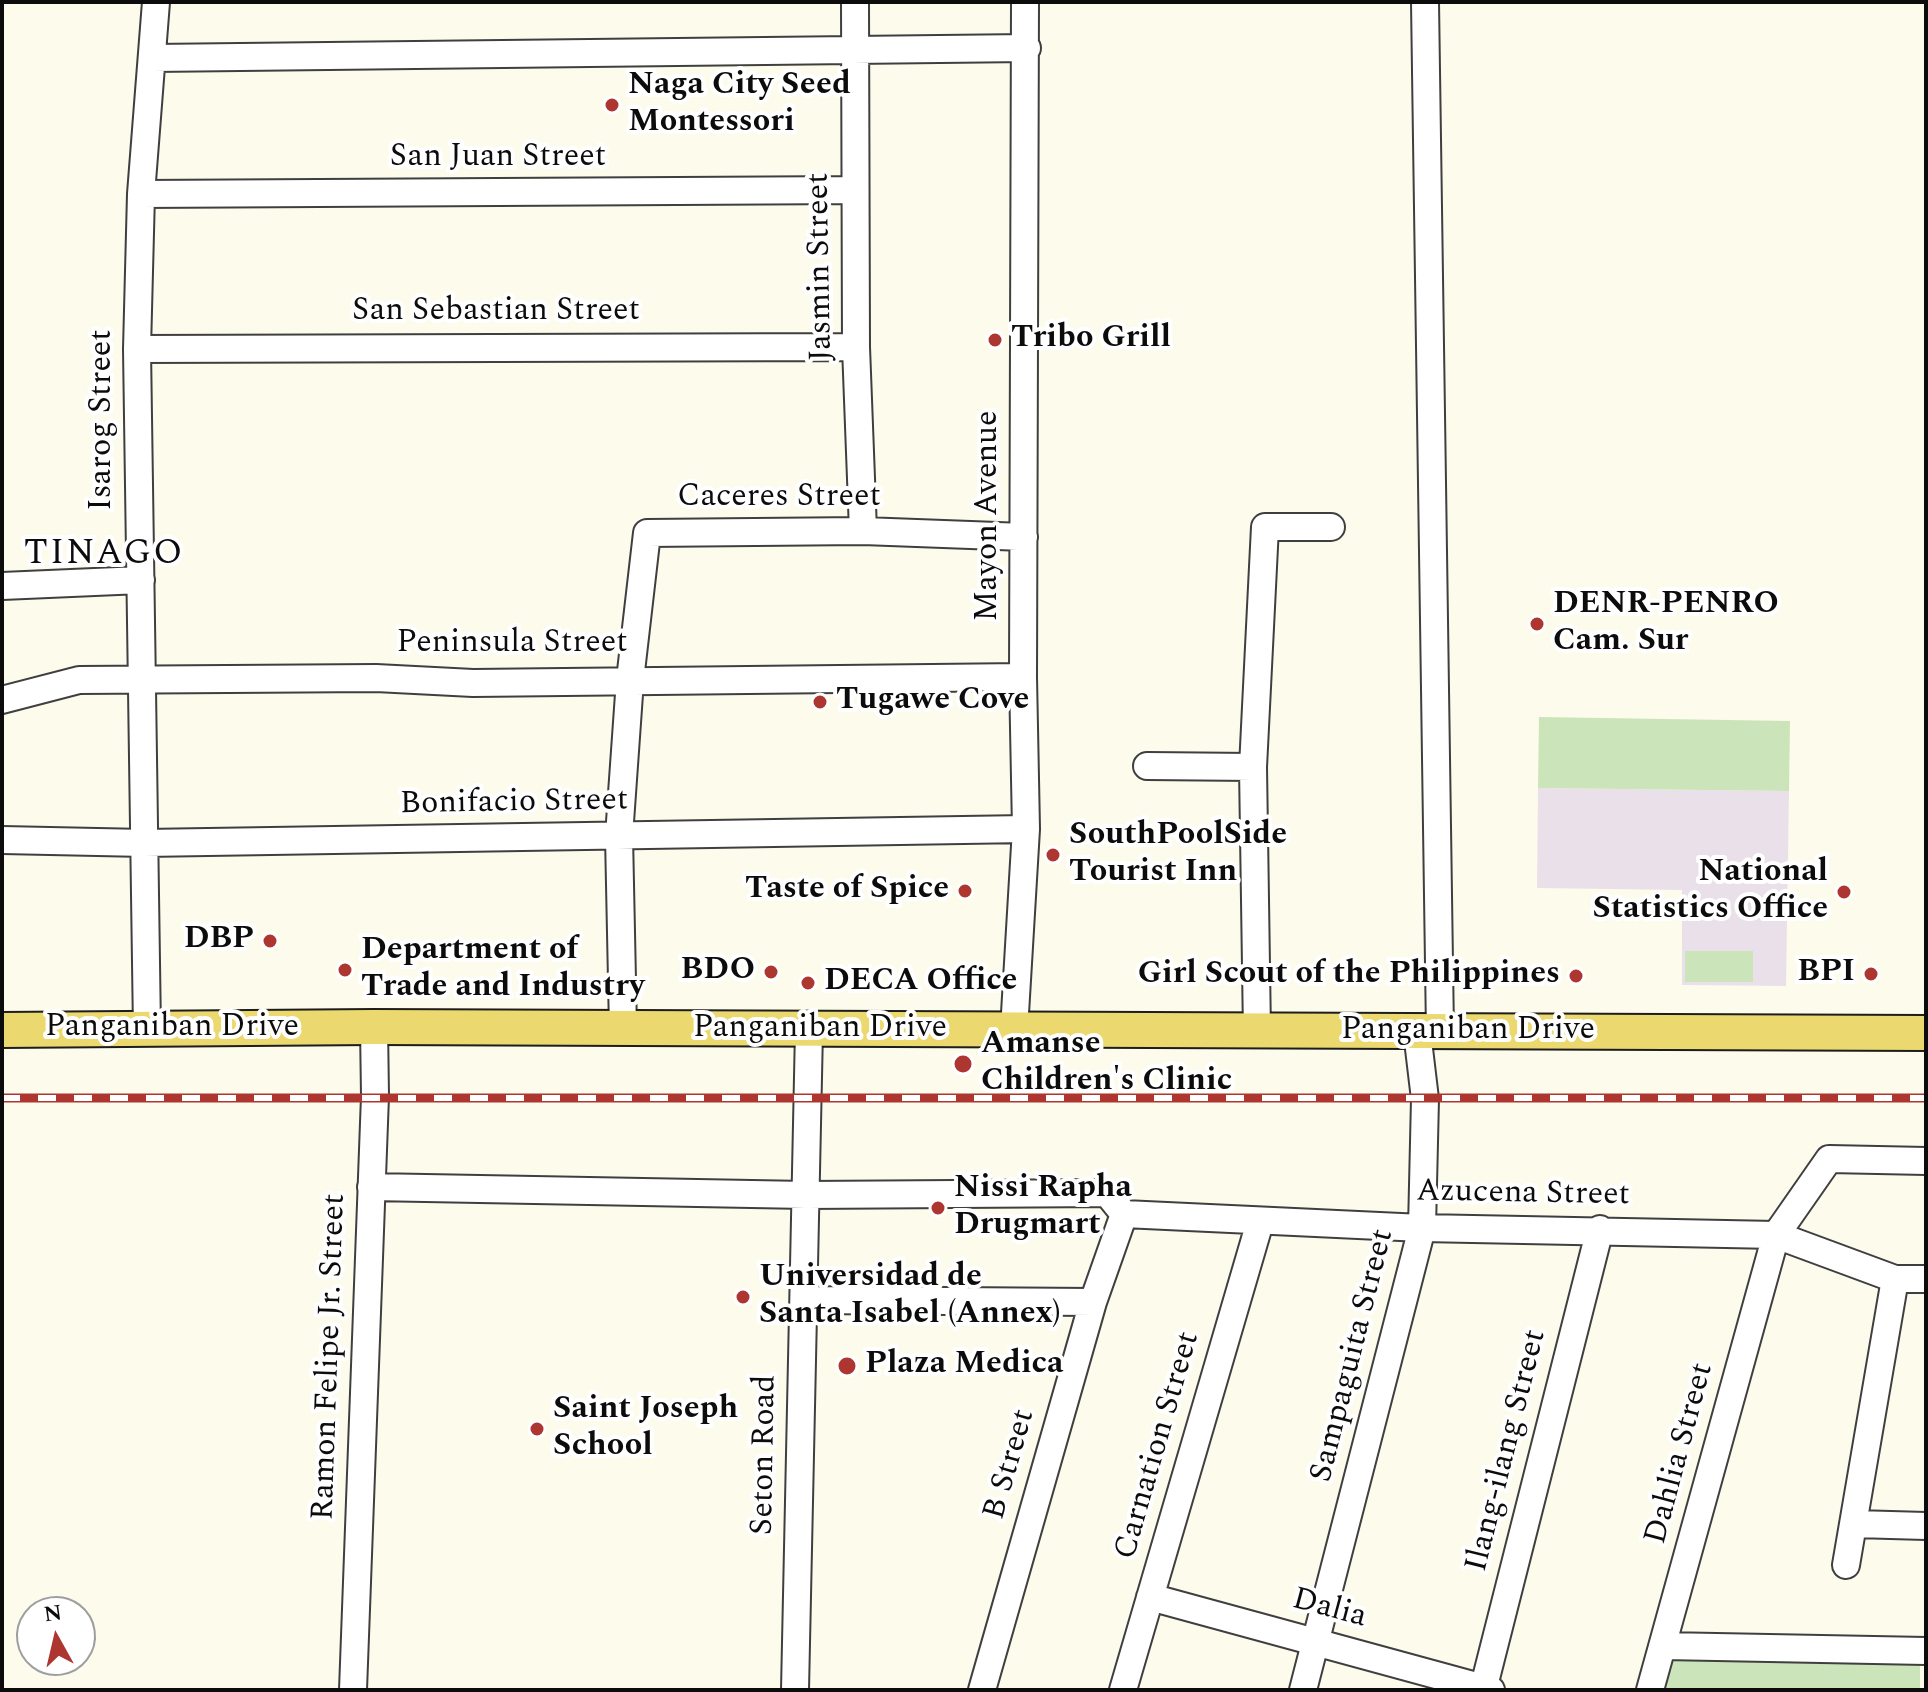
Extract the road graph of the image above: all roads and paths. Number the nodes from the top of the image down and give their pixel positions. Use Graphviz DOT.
graph roads {
  1 [pos="156,2"];
  2 [pos="855,2"];
  3 [pos="1025,2"];
  4 [pos="1425,2"];
  5 [pos="1027,48"];
  6 [pos="853,52"];
  7 [pos="153,58"];
  8 [pos="855,190"];
  9 [pos="141,194"];
  10 [pos="856,347"];
  11 [pos="137,349"];
  12 [pos="1331,527"];
  13 [pos="863,531"];
  14 [pos="1024,537"];
  15 [pos="141,580"];
  16 [pos="2,586"];
  17 [pos="1023,677"];
  18 [pos="630,680"];
  19 [pos="143,682"];
  20 [pos="2,700"];
  21 [pos="1147,766"];
  22 [pos="1253,767"];
  23 [pos="1026,829"];
  24 [pos="619,836"];
  25 [pos="2,840"];
  26 [pos="145,843"];
  27 [pos="374,1027"];
  28 [pos="623,1029"];
  29 [pos="2,1030"];
  30 [pos="147,1030"];
  31 [pos="809,1030"];
  32 [pos="1014,1030"];
  33 [pos="1428,1032"];
  34 [pos="1257,1033"];
  35 [pos="1926,1033"];
  36 [pos="1926,1161"];
  37 [pos="371,1187"];
  38 [pos="806,1195"];
  39 [pos="1124,1214"];
  40 [pos="1260,1222"];
  41 [pos="1422,1228"];
  42 [pos="1600,1229"];
  43 [pos="1776,1235"];
  44 [pos="1895,1279"];
  45 [pos="1926,1279"];
  46 [pos="804,1300"];
  47 [pos="1093,1302"];
  48 [pos="1855,1524"];
  49 [pos="1926,1526"];
  50 [pos="1846,1565"];
  51 [pos="1150,1597"];
  52 [pos="1316,1642"];
  53 [pos="1664,1646"];
  54 [pos="1926,1651"];
  55 [pos="1486,1689"];
  56 [pos="353,1690"];
  57 [pos="795,1690"];
  58 [pos="982,1690"];
  59 [pos="1123,1690"];
  60 [pos="1303,1690"];
  61 [pos="1650,1690"];
  1 -- 7 [label="street, Isarog Street"];
  2 -- 6 [label="street, Jasmin Street"];
  3 -- 5 [label="street, Mayon Avenue"];
  4 -- 33 [label="street, Sampaguita Street"];
  5 -- 6 [label="street"];
  5 -- 14 [label="street, Mayon Avenue"];
  6 -- 7 [label="street"];
  6 -- 8 [label="street, Jasmin Street"];
  7 -- 9 [label="street, Isarog Street"];
  8 -- 9 [label="street, San Juan Street"];
  8 -- 10 [label="street, Jasmin Street"];
  9 -- 11 [label="street, Isarog Street"];
  10 -- 11 [label="street, San Sebastian Street"];
  10 -- 13 [label="street, Jasmin Street"];
  11 -- 15 [label="street, Isarog Street"];
  12 -- 22 [label="street"];
  13 -- 14 [label="street, Caceres Street"];
  13 -- 18 [label="street, Caceres Street"];
  14 -- 17 [label="street, Mayon Avenue"];
  15 -- 16 [label="street"];
  15 -- 19 [label="street, Isarog Street"];
  17 -- 18 [label="street, Peninsula Street"];
  17 -- 23 [label="street, Mayon Avenue"];
  18 -- 19 [label="street, Peninsula Street"];
  18 -- 24 [label="street, Caceres Street"];
  19 -- 20 [label="street, Peninsula Street"];
  19 -- 26 [label="street, Isarog Street"];
  21 -- 22 [label="street"];
  22 -- 34 [label="street"];
  23 -- 24 [label="street, Bonifacio Street"];
  23 -- 32 [label="street, Mayon Avenue"];
  24 -- 26 [label="street, Bonifacio Street"];
  24 -- 28 [label="street, Caceres Street"];
  25 -- 26 [label="street, Bonifacio Street"];
  26 -- 30 [label="street, Isarog Street"];
  27 -- 28 [label="main road, Panganiban Drive"];
  27 -- 30 [label="main road, Panganiban Drive"];
  27 -- 37 [label="street, Ramon Felipe Jr. Street"];
  28 -- 31 [label="main road, Panganiban Drive"];
  29 -- 30 [label="main road, Panganiban Drive"];
  31 -- 32 [label="main road, Panganiban Drive"];
  31 -- 38 [label="street, Seton Road"];
  32 -- 34 [label="main road, Panganiban Drive"];
  33 -- 34 [label="main road, Panganiban Drive"];
  33 -- 35 [label="main road, Panganiban Drive"];
  33 -- 41 [label="street, Sampaguita Street"];
  36 -- 43 [label="street"];
  37 -- 38 [label="street"];
  37 -- 56 [label="street, Ramon Felipe Jr. Street"];
  38 -- 39 [label="street"];
  38 -- 46 [label="street, Seton Road"];
  39 -- 40 [label="street, Azucena Street"];
  39 -- 47 [label="street, B Street"];
  40 -- 41 [label="street, Azucena Street"];
  40 -- 51 [label="street, Carnation Street"];
  41 -- 42 [label="street, Azucena Street"];
  41 -- 52 [label="street, Sampaguita Street"];
  42 -- 43 [label="street, Azucena Street"];
  42 -- 55 [label="street, Ilang-ilang Street"];
  43 -- 44 [label="street, Azucena Street"];
  43 -- 53 [label="street, Dahlia Street"];
  44 -- 45 [label="street, Azucena Street"];
  44 -- 48 [label="street"];
  46 -- 47 [label="street"];
  46 -- 57 [label="street, Seton Road"];
  47 -- 58 [label="street, B Street"];
  48 -- 49 [label="street"];
  48 -- 50 [label="street"];
  51 -- 52 [label="street, Dalia"];
  51 -- 59 [label="street, Carnation Street"];
  52 -- 55 [label="street, Dalia"];
  52 -- 60 [label="street, Sampaguita Street"];
  53 -- 54 [label="street"];
  53 -- 61 [label="street, Dahlia Street"];
}
